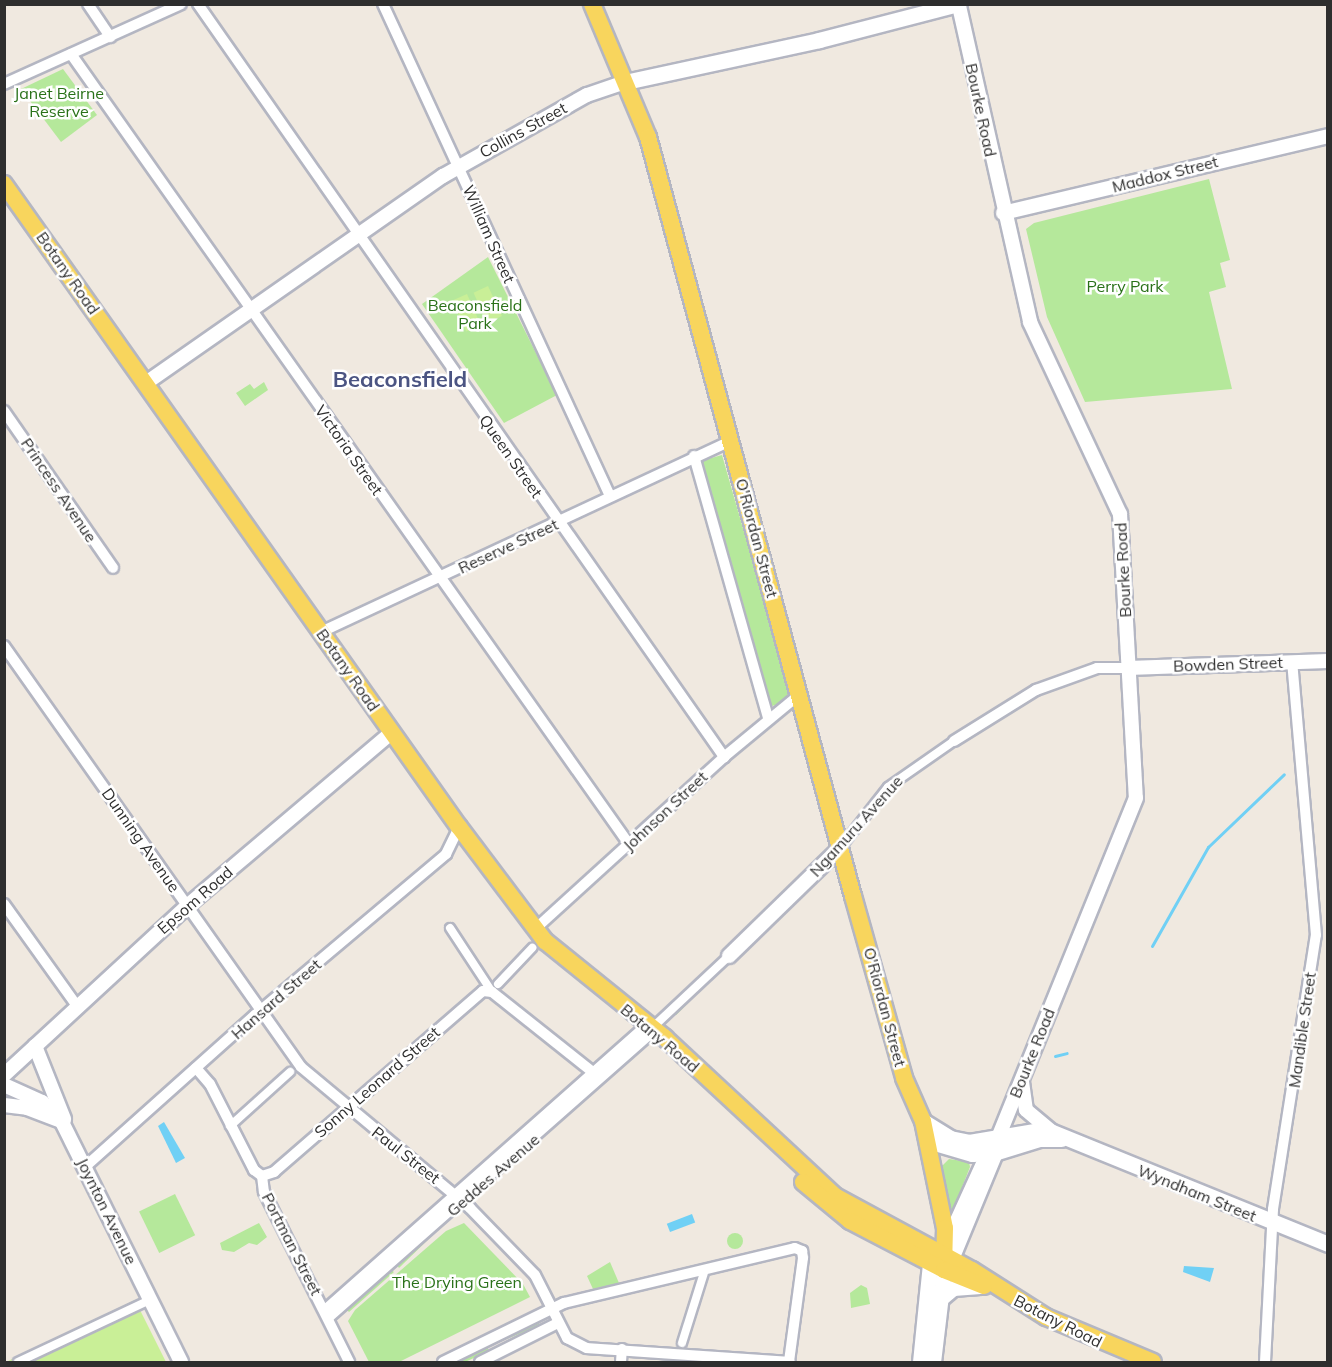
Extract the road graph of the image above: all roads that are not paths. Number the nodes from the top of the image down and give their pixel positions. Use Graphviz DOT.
graph roads {
  1 [pos="88,4"];
  2 [pos="181,4"];
  3 [pos="198,4"];
  4 [pos="383,4"];
  5 [pos="592,4"];
  6 [pos="959,5"];
  7 [pos="110,37"];
  8 [pos="71,54"];
  9 [pos="625,82"];
  10 [pos="4,84"];
  11 [pos="1328,136"];
  12 [pos="458,167"];
  13 [pos="8,195"];
  14 [pos="1003,213"];
  15 [pos="357,236"];
  16 [pos="251,310"];
  17 [pos="146,383"];
  18 [pos="4,411"];
  19 [pos="730,441"];
  20 [pos="694,456"];
  21 [pos="610,496"];
  22 [pos="557,523"];
  23 [pos="113,568"];
  24 [pos="438,578"];
  25 [pos="321,633"];
  26 [pos="5,648"];
  27 [pos="1328,661"];
  28 [pos="1292,662"];
  29 [pos="1128,668"];
  30 [pos="799,695"];
  31 [pos="768,718"];
  32 [pos="392,732"];
  33 [pos="954,741"];
  34 [pos="724,757"];
  35 [pos="459,827"];
  36 [pos="629,844"];
  37 [pos="841,847"];
  38 [pos="4,904"];
  39 [pos="187,906"];
  40 [pos="450,928"];
  41 [pos="534,930"];
  42 [pos="532,948"];
  43 [pos="729,956"];
  44 [pos="495,988"];
  45 [pos="77,1006"];
  46 [pos="261,1010"];
  47 [pos="651,1028"];
  48 [pos="34,1046"];
  49 [pos="299,1063"];
  50 [pos="196,1068"];
  51 [pos="291,1072"];
  52 [pos="595,1074"];
  53 [pos="4,1075"];
  54 [pos="1021,1080"];
  55 [pos="4,1085"];
  56 [pos="4,1105"];
  57 [pos="347,1108"];
  58 [pos="62,1122"];
  59 [pos="918,1123"];
  60 [pos="230,1126"];
  61 [pos="1052,1132"];
  62 [pos="71,1136"];
  63 [pos="999,1136"];
  64 [pos="1067,1140"];
  65 [pos="928,1141"];
  66 [pos="991,1152"];
  67 [pos="86,1166"];
  68 [pos="262,1176"];
  69 [pos="459,1198"];
  70 [pos="1272,1224"];
  71 [pos="1328,1244"];
  72 [pos="941,1256"];
  73 [pos="704,1273"];
  74 [pos="998,1289"];
  75 [pos="940,1299"];
  76 [pos="150,1300"];
  77 [pos="551,1309"];
  78 [pos="327,1313"];
  79 [pos="558,1323"];
  80 [pos="682,1343"];
  81 [pos="622,1349"];
  82 [pos="18,1362"];
  83 [pos="182,1362"];
  84 [pos="349,1362"];
  85 [pos="443,1362"];
  86 [pos="480,1362"];
  87 [pos="621,1362"];
  88 [pos="789,1362"];
  89 [pos="920,1362"];
  90 [pos="933,1362"];
  91 [pos="1153,1362"];
  92 [pos="1265,1362"];
  1 -- 7 [label="street"];
  2 -- 7 [label="street"];
  3 -- 15 [label="street, Queen Street"];
  4 -- 12 [label="street, William Street"];
  5 -- 9 [label="main road, O'Riordan Street"];
  6 -- 9 [label="main road, Collins Street"];
  6 -- 14 [label="street, Bourke Road"];
  7 -- 8 [label="street"];
  8 -- 10 [label="street"];
  8 -- 16 [label="street, Victoria Street"];
  9 -- 12 [label="street, Collins Street"];
  9 -- 19 [label="main road, O'Riordan Street"];
  11 -- 14 [label="street, Maddox Street"];
  12 -- 15 [label="street, Collins Street"];
  12 -- 21 [label="street, William Street"];
  13 -- 17 [label="main road, Botany Road"];
  14 -- 29 [label="street, Bourke Road"];
  15 -- 16 [label="street, Collins Street"];
  15 -- 22 [label="street, Queen Street"];
  16 -- 17 [label="street, Collins Street"];
  16 -- 24 [label="street, Victoria Street"];
  17 -- 25 [label="main road, Botany Road"];
  18 -- 23 [label="street, Princess Avenue"];
  19 -- 20 [label="street, Reserve Street"];
  19 -- 30 [label="main road, O'Riordan Street"];
  20 -- 21 [label="street, Reserve Street"];
  20 -- 31 [label="street"];
  21 -- 22 [label="street, Reserve Street"];
  22 -- 24 [label="street, Reserve Street"];
  22 -- 34 [label="street, Queen Street"];
  24 -- 25 [label="street, Reserve Street"];
  24 -- 36 [label="street, Victoria Street"];
  25 -- 32 [label="main road, Botany Road"];
  26 -- 39 [label="street, Dunning Avenue"];
  27 -- 28 [label="street, Bowden Street"];
  28 -- 29 [label="street, Bowden Street"];
  28 -- 70 [label="street, Mandible Street"];
  29 -- 33 [label="street, Ngamuru Avenue"];
  29 -- 54 [label="street, Bourke Road"];
  30 -- 31 [label="street, Johnson Street"];
  30 -- 37 [label="main road, O'Riordan Street"];
  31 -- 34 [label="street, Johnson Street"];
  32 -- 35 [label="main road, Botany Road"];
  32 -- 39 [label="street, Epsom Road"];
  33 -- 37 [label="street, Ngamuru Avenue"];
  34 -- 36 [label="street, Johnson Street"];
  35 -- 41 [label="main road, Botany Road"];
  35 -- 46 [label="street, Hansard Street"];
  36 -- 41 [label="street, Johnson Street"];
  37 -- 43 [label="street, Ngamuru Avenue"];
  37 -- 59 [label="main road, O'Riordan Street"];
  38 -- 45 [label="street"];
  39 -- 45 [label="street, Epsom Road"];
  39 -- 46 [label="street, Dunning Avenue"];
  40 -- 44 [label="street"];
  41 -- 47 [label="main road, Botany Road"];
  42 -- 44 [label="street"];
  43 -- 47 [label="street, Ngamuru Avenue"];
  44 -- 52 [label="street"];
  44 -- 57 [label="street, Sonny Leonard Street"];
  45 -- 48 [label="street, Epsom Road"];
  46 -- 49 [label="street, Dunning Avenue"];
  46 -- 50 [label="street, Hansard Street"];
  47 -- 52 [label="street, Geddes Avenue"];
  47 -- 69 [label="street, Geddes Avenue"];
  47 -- 72 [label="main road, Botany Road"];
  48 -- 53 [label="street, Epsom Road"];
  48 -- 62 [label="street"];
  49 -- 57 [label="street, Paul Street"];
  50 -- 60 [label="street, Portman Street"];
  50 -- 67 [label="street, Hansard Street"];
  51 -- 60 [label="street"];
  52 -- 69 [label="street, Geddes Avenue"];
  54 -- 61 [label="street"];
  54 -- 63 [label="street, Bourke Road"];
  55 -- 58 [label="street, Joynton Avenue"];
  56 -- 58 [label="street"];
  57 -- 68 [label="street, Sonny Leonard Street"];
  57 -- 69 [label="street, Paul Street"];
  58 -- 62 [label="street, Joynton Avenue"];
  59 -- 63 [label="main road, Wyndham Street"];
  59 -- 65 [label="main road, O'Riordan Street"];
  59 -- 72 [label="main road, O'Riordan Street"];
  60 -- 68 [label="street, Portman Street"];
  61 -- 63 [label="main road, Wyndham Street"];
  61 -- 64 [label="main road, Wyndham Street"];
  62 -- 67 [label="street, Joynton Avenue"];
  63 -- 66 [label="main road, Bourke Road"];
  64 -- 66 [label="main road, Wyndham Street"];
  64 -- 70 [label="main road, Wyndham Street"];
  65 -- 66 [label="main road, Wyndham Street"];
  65 -- 72 [label="main road"];
  66 -- 72 [label="main road, Bourke Road"];
  67 -- 76 [label="street, Joynton Avenue"];
  68 -- 78 [label="street, Portman Street"];
  69 -- 77 [label="street, Paul Street"];
  69 -- 78 [label="street, Geddes Avenue"];
  70 -- 71 [label="main road, Wyndham Street"];
  70 -- 92 [label="street, Mandible Street"];
  72 -- 74 [label="main road, Botany Road"];
  72 -- 75 [label="main road"];
  72 -- 89 [label="main road"];
  73 -- 77 [label="street"];
  73 -- 80 [label="street"];
  73 -- 88 [label="street"];
  74 -- 75 [label="main road"];
  74 -- 91 [label="main road, Botany Road"];
  75 -- 90 [label="main road"];
  76 -- 82 [label="street"];
  76 -- 83 [label="street, Joynton Avenue"];
  77 -- 79 [label="street, Paul Street"];
  77 -- 85 [label="street"];
  78 -- 84 [label="street, Portman Street"];
  79 -- 81 [label="street, Paul Street"];
  79 -- 86 [label="street"];
  81 -- 87 [label="street"];
  81 -- 88 [label="street, Paul Street"];
}
